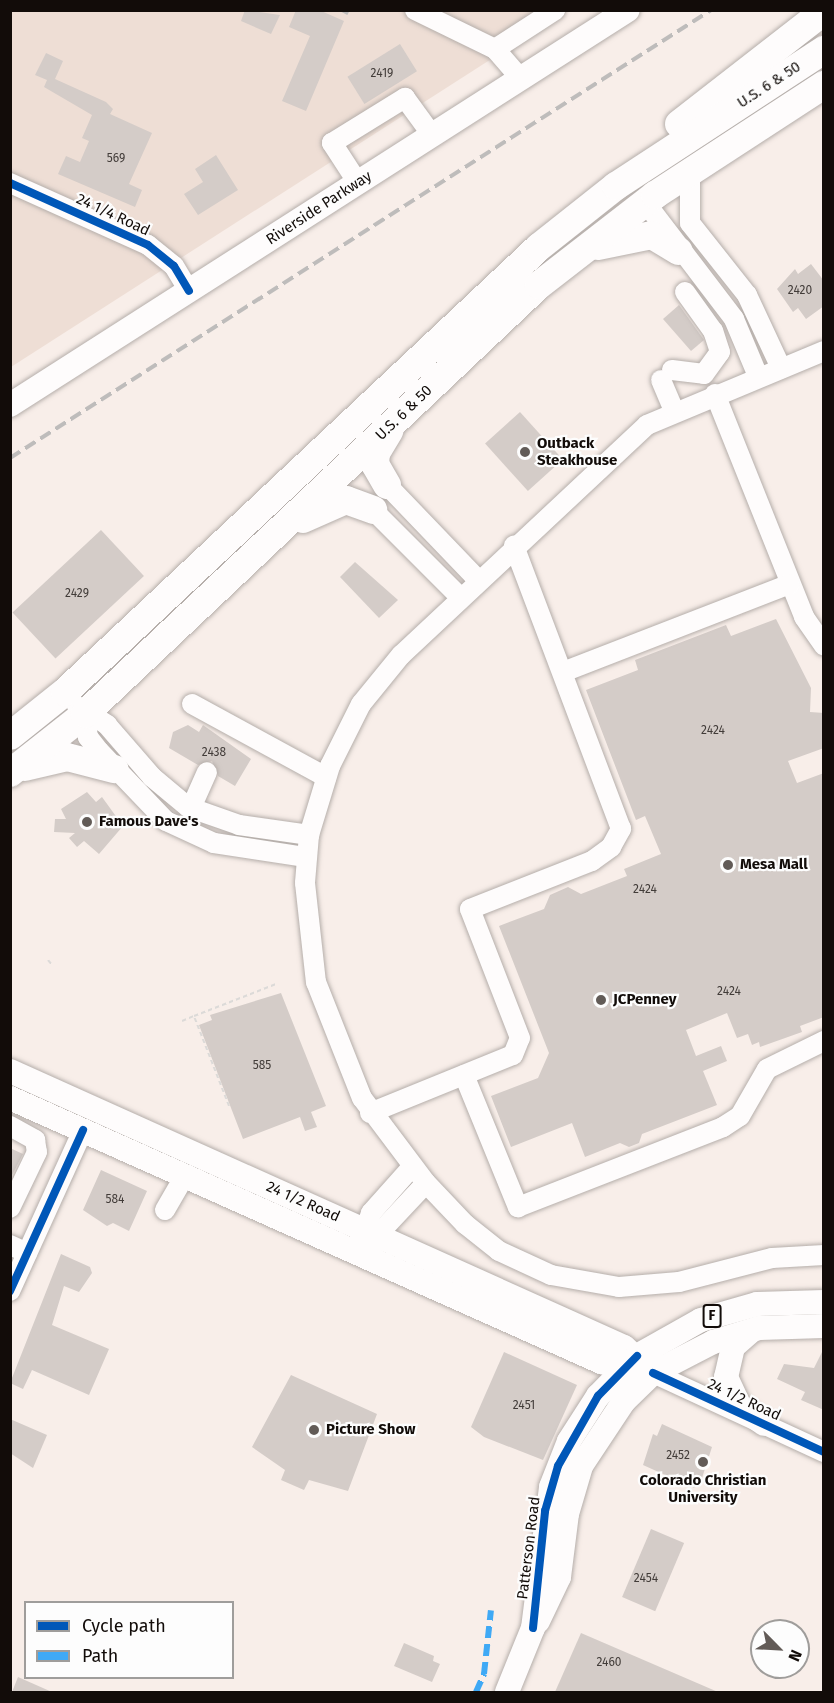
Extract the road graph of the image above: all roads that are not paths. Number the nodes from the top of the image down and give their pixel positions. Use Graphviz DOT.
graph roads {
  1 [pos="415,10"];
  2 [pos="555,10"];
  3 [pos="628,10"];
  4 [pos="824,11"];
  5 [pos="495,49"];
  6 [pos="824,50"];
  7 [pos="824,55"];
  8 [pos="521,79"];
  9 [pos="824,85"];
  10 [pos="432,135"];
  11 [pos="690,171"];
  12 [pos="10,183"];
  13 [pos="358,183"];
  14 [pos="645,202"];
  15 [pos="591,243"];
  16 [pos="539,247"];
  17 [pos="680,251"];
  18 [pos="189,291"];
  19 [pos="685,292"];
  20 [pos="824,351"];
  21 [pos="781,368"];
  22 [pos="758,376"];
  23 [pos="715,394"];
  24 [pos="10,405"];
  25 [pos="674,411"];
  26 [pos="401,415"];
  27 [pos="387,485"];
  28 [pos="373,510"];
  29 [pos="275,534"];
  30 [pos="514,546"];
  31 [pos="478,580"];
  32 [pos="790,584"];
  33 [pos="460,597"];
  34 [pos="824,646"];
  35 [pos="563,672"];
  36 [pos="65,692"];
  37 [pos="192,704"];
  38 [pos="85,714"];
  39 [pos="10,736"];
  40 [pos="114,769"];
  41 [pos="207,772"];
  42 [pos="10,774"];
  43 [pos="326,777"];
  44 [pos="185,804"];
  45 [pos="166,821"];
  46 [pos="309,835"];
  47 [pos="306,857"];
  48 [pos="824,1041"];
  49 [pos="10,1071"];
  50 [pos="464,1075"];
  51 [pos="10,1098"];
  52 [pos="98,1111"];
  53 [pos="370,1113"];
  54 [pos="10,1126"];
  55 [pos="83,1130"];
  56 [pos="181,1148"];
  57 [pos="412,1167"];
  58 [pos="185,1176"];
  59 [pos="426,1183"];
  60 [pos="10,1208"];
  61 [pos="165,1210"];
  62 [pos="371,1232"];
  63 [pos="19,1249"];
  64 [pos="359,1252"];
  65 [pos="824,1255"];
  66 [pos="10,1291"];
  67 [pos="824,1302"];
  68 [pos="824,1326"];
  69 [pos="759,1328"];
  70 [pos="637,1366"];
  71 [pos="764,1424"];
  72 [pos="824,1452"];
  73 [pos="507,1692"];
  1 -- 5 [label="street"];
  2 -- 5 [label="street"];
  3 -- 8 [label="main road, Riverside Parkway"];
  4 -- 16 [label="highway"];
  5 -- 8 [label="street"];
  6 -- 16 [label="highway, U.S. 6 & 50"];
  7 -- 14 [label="highway"];
  8 -- 10 [label="main road, Riverside Parkway"];
  9 -- 11 [label="highway, U.S. 6 & 50"];
  10 -- 13 [label="main road, Riverside Parkway"];
  10 -- 13 [label="street"];
  11 -- 14 [label="highway, U.S. 6 & 50"];
  11 -- 21 [label="street"];
  12 -- 18 [label="street, 24 1/4 Road"];
  13 -- 18 [label="main road, Riverside Parkway"];
  14 -- 15 [label="highway, U.S. 6 & 50"];
  14 -- 17 [label="street"];
  15 -- 17 [label="highway"];
  15 -- 26 [label="highway, U.S. 6 & 50"];
  16 -- 36 [label="highway, U.S. 6 & 50"];
  17 -- 22 [label="street"];
  18 -- 24 [label="main road, Riverside Parkway"];
  19 -- 25 [label="street"];
  20 -- 21 [label="street"];
  21 -- 22 [label="street"];
  22 -- 23 [label="street"];
  23 -- 25 [label="street"];
  23 -- 32 [label="street"];
  25 -- 30 [label="street"];
  26 -- 27 [label="highway"];
  26 -- 29 [label="highway, U.S. 6 & 50"];
  27 -- 31 [label="street"];
  28 -- 29 [label="highway"];
  28 -- 33 [label="street"];
  29 -- 38 [label="highway, U.S. 6 & 50"];
  30 -- 31 [label="street"];
  30 -- 35 [label="street"];
  31 -- 33 [label="street"];
  32 -- 34 [label="street"];
  32 -- 35 [label="street"];
  33 -- 43 [label="street"];
  35 -- 50 [label="street"];
  36 -- 38 [label="street"];
  36 -- 39 [label="highway, U.S. 6 & 50"];
  37 -- 43 [label="street"];
  38 -- 40 [label="street"];
  38 -- 42 [label="highway, U.S. 6 & 50"];
  38 -- 44 [label="street"];
  40 -- 42 [label="highway"];
  40 -- 45 [label="street"];
  41 -- 44 [label="street"];
  43 -- 46 [label="street"];
  44 -- 45 [label="street"];
  44 -- 46 [label="street"];
  45 -- 47 [label="street"];
  46 -- 47 [label="street"];
  47 -- 53 [label="street"];
  48 -- 50 [label="street"];
  49 -- 52 [label="main road, 24 1/2 Road"];
  50 -- 53 [label="street"];
  51 -- 52 [label="main road"];
  51 -- 55 [label="main road, 24 1/2 Road"];
  52 -- 56 [label="main road, 24 1/2 Road"];
  53 -- 57 [label="street"];
  54 -- 60 [label="street"];
  55 -- 56 [label="main road"];
  55 -- 58 [label="main road, 24 1/2 Road"];
  55 -- 63 [label="street"];
  56 -- 62 [label="main road, 24 1/2 Road"];
  57 -- 59 [label="street"];
  57 -- 62 [label="street"];
  58 -- 61 [label="street"];
  58 -- 64 [label="main road, 24 1/2 Road"];
  59 -- 62 [label="street"];
  59 -- 65 [label="street"];
  62 -- 64 [label="street"];
  62 -- 70 [label="main road, 24 1/2 Road"];
  63 -- 66 [label="street"];
  64 -- 70 [label="main road, 24 1/2 Road"];
  67 -- 70 [label="main road, Patterson Road / F"];
  68 -- 69 [label="main road, Patterson Road / F"];
  69 -- 70 [label="main road, Patterson Road / F"];
  69 -- 71 [label="main road"];
  70 -- 71 [label="street, 24 1/2 Road"];
  70 -- 73 [label="main road, Patterson Road / F"];
  71 -- 72 [label="street, 24 1/2 Road"];
}
